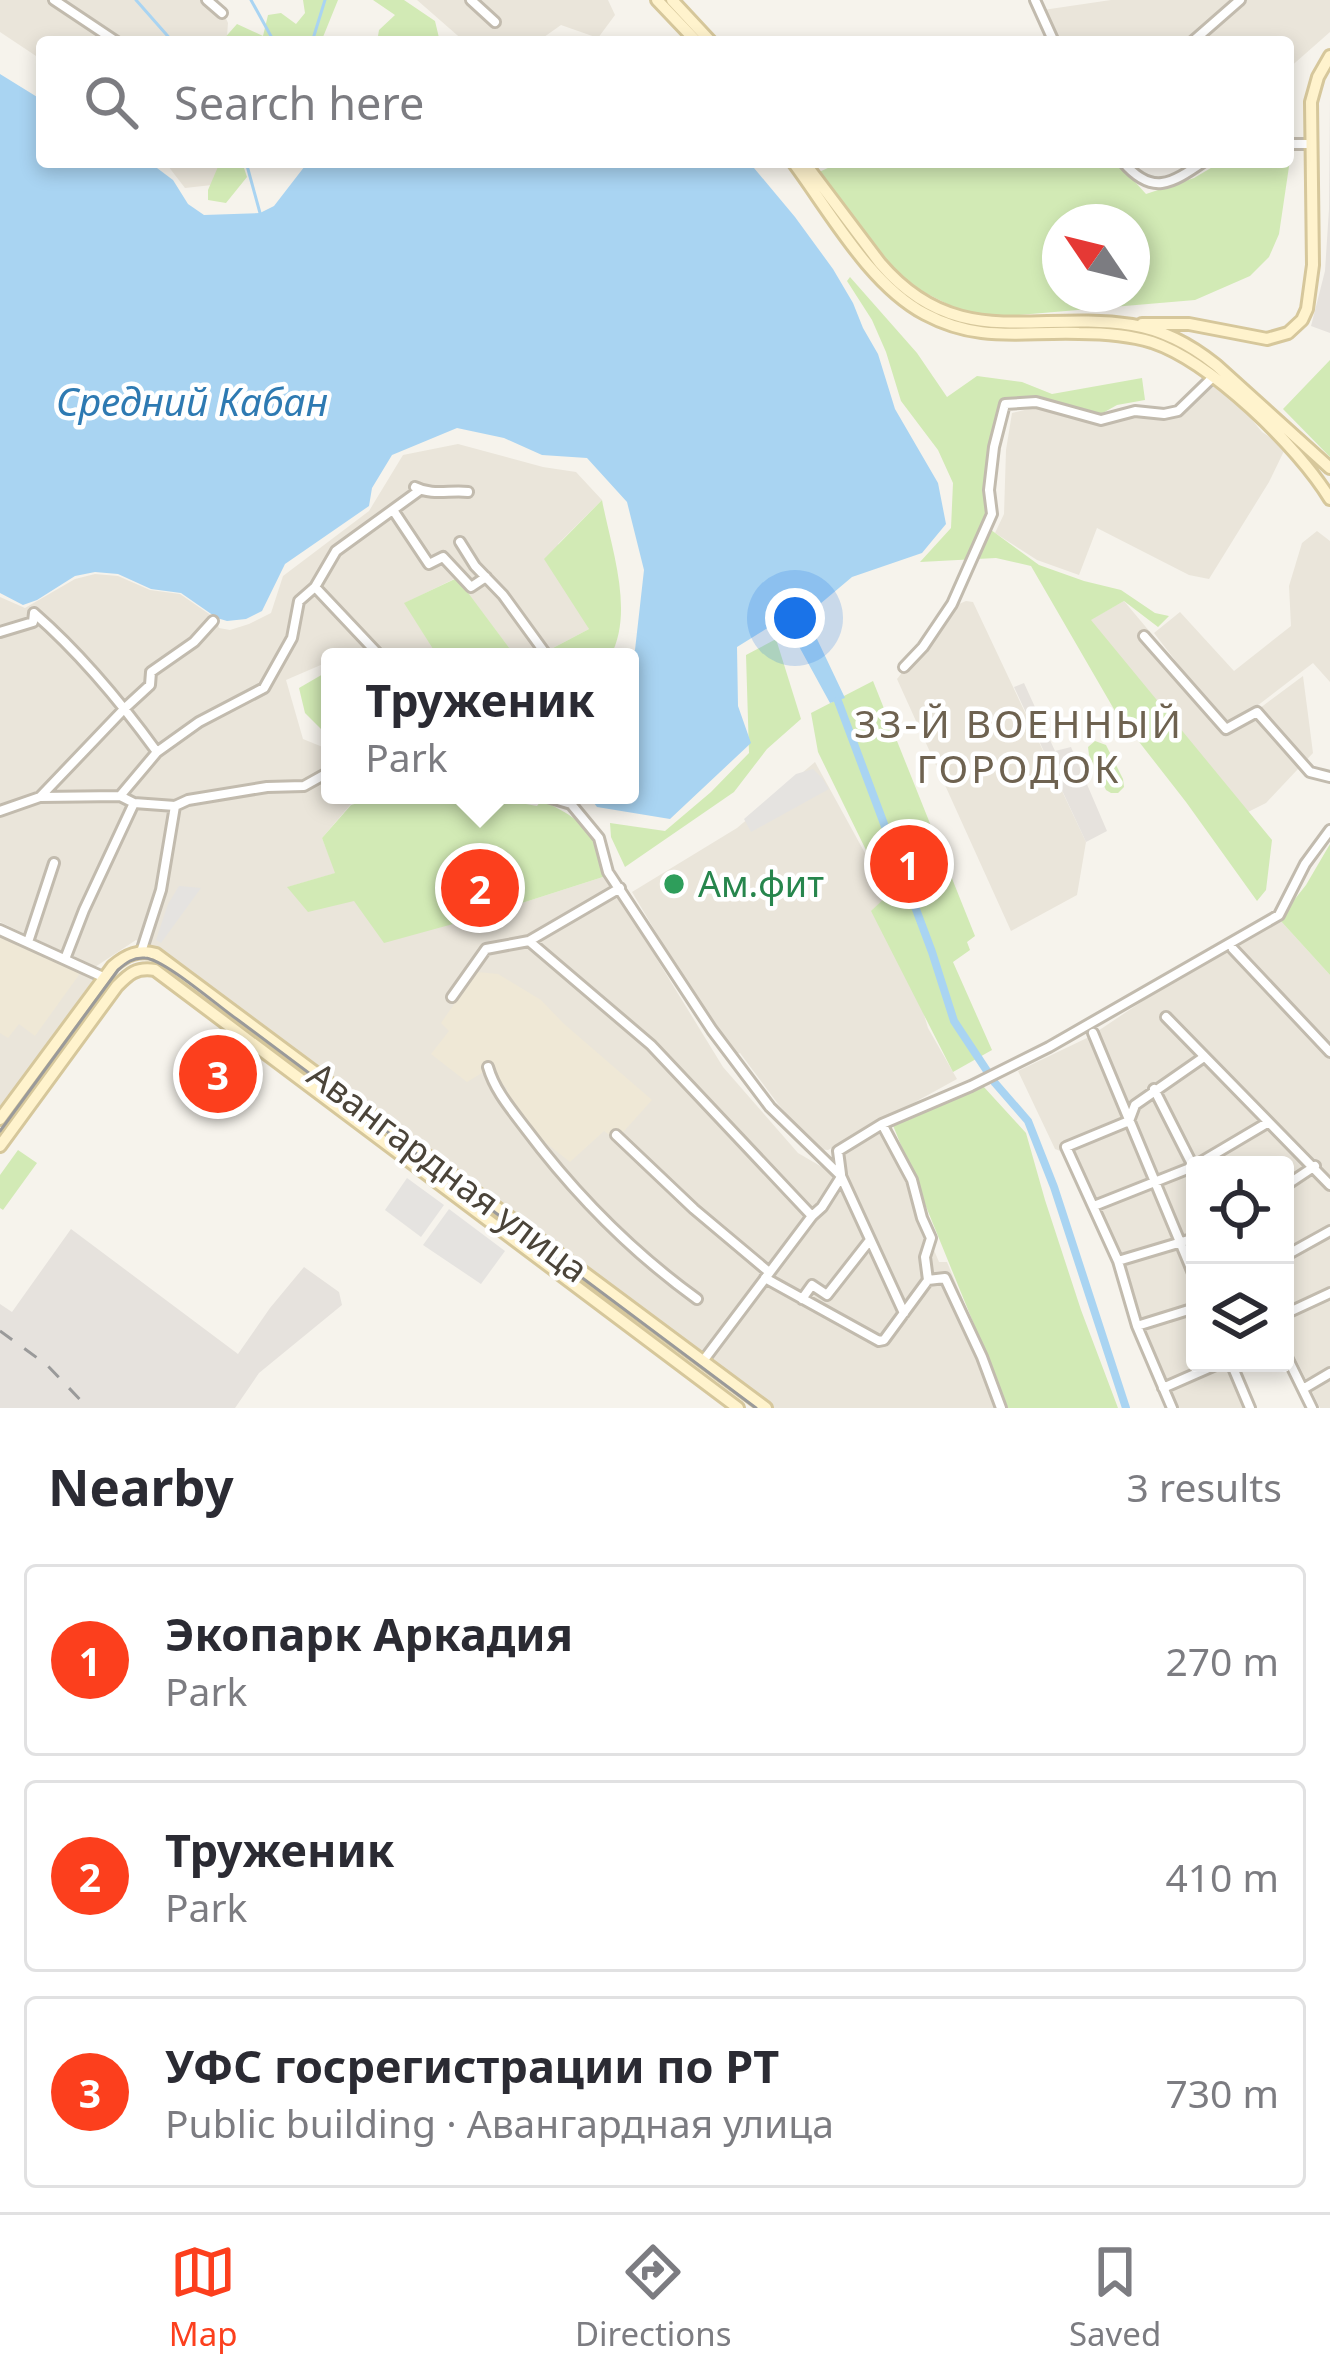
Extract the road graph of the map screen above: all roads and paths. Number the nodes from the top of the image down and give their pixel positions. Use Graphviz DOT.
graph roads {
  1 [pos="54,0"];
  2 [pos="207,0"];
  3 [pos="471,0"];
  4 [pos="657,0"];
  5 [pos="672,0"];
  6 [pos="1035,0"];
  7 [pos="1240,0"];
  8 [pos="222,13"];
  9 [pos="495,22"];
  10 [pos="107,36"];
  11 [pos="691,36"];
  12 [pos="705,36"];
  13 [pos="1051,36"];
  14 [pos="1199,36"];
  15 [pos="1330,56"];
  16 [pos="1294,144"];
  17 [pos="1313,144"];
  18 [pos="797,168"];
  19 [pos="809,168"];
  20 [pos="1129,168"];
  21 [pos="1194,168"];
  22 [pos="1133,325"];
  23 [pos="1197,325"];
  24 [pos="1199,352"];
  25 [pos="1212,377"];
  26 [pos="1234,381"];
  27 [pos="1330,468"];
  28 [pos="468,492"];
  29 [pos="1330,499"];
  30 [pos="393,510"];
  31 [pos="460,542"];
  32 [pos="486,577"];
  33 [pos="315,587"];
  34 [pos="213,621"];
  35 [pos="0,632"];
  36 [pos="1144,636"];
  37 [pos="373,648"];
  38 [pos="541,648"];
  39 [pos="904,667"];
  40 [pos="124,708"];
  41 [pos="157,752"];
  42 [pos="321,777"];
  43 [pos="1330,777"];
  44 [pos="120,796"];
  45 [pos="40,797"];
  46 [pos="134,803"];
  47 [pos="572,804"];
  48 [pos="175,806"];
  49 [pos="0,811"];
  50 [pos="1330,830"];
  51 [pos="54,863"];
  52 [pos="620,889"];
  53 [pos="0,930"];
  54 [pos="529,941"];
  55 [pos="28,942"];
  56 [pos="1233,949"];
  57 [pos="141,952"];
  58 [pos="65,959"];
  59 [pos="104,977"];
  60 [pos="452,998"];
  61 [pos="1166,1017"];
  62 [pos="1093,1033"];
  63 [pos="1330,1052"];
  64 [pos="1204,1057"];
  65 [pos="488,1067"];
  66 [pos="1154,1089"];
  67 [pos="0,1119"];
  68 [pos="1129,1120"];
  69 [pos="1267,1123"];
  70 [pos="882,1124"];
  71 [pos="616,1135"];
  72 [pos="0,1146"];
  73 [pos="1189,1156"];
  74 [pos="1213,1156"];
  75 [pos="1315,1166"];
  76 [pos="1186,1171"];
  77 [pos="842,1176"];
  78 [pos="1294,1180"];
  79 [pos="1155,1183"];
  80 [pos="1330,1184"];
  81 [pos="1094,1206"];
  82 [pos="812,1216"];
  83 [pos="1330,1231"];
  84 [pos="870,1240"];
  85 [pos="1186,1242"];
  86 [pos="1181,1244"];
  87 [pos="1294,1251"];
  88 [pos="1118,1261"];
  89 [pos="1189,1264"];
  90 [pos="767,1275"];
  91 [pos="928,1280"];
  92 [pos="1330,1293"];
  93 [pos="697,1299"];
  94 [pos="802,1299"];
  95 [pos="1294,1310"];
  96 [pos="1186,1311"];
  97 [pos="904,1312"];
  98 [pos="1137,1326"];
  99 [pos="703,1361"];
  100 [pos="1294,1371"];
  101 [pos="1199,1372"];
  102 [pos="1235,1372"];
  103 [pos="1330,1373"];
  104 [pos="1162,1388"];
  105 [pos="1303,1389"];
  106 [pos="738,1408"];
  107 [pos="766,1408"];
  108 [pos="1001,1408"];
  109 [pos="1172,1408"];
  110 [pos="1250,1408"];
  111 [pos="1312,1408"];
  1 -- 10 [label="street"];
  2 -- 8 [label="street"];
  3 -- 9 [label="street"];
  4 -- 11 [label="main road"];
  5 -- 12 [label="main road"];
  6 -- 13 [label="street"];
  7 -- 14 [label="street"];
  15 -- 17 [label="main road"];
  16 -- 17 [label="street"];
  17 -- 23 [label="main road"];
  18 -- 25 [label="main road"];
  19 -- 22 [label="main road"];
  20 -- 21 [label="street"];
  22 -- 23 [label="main road"];
  22 -- 24 [label="main road"];
  23 -- 24 [label="main road"];
  24 -- 26 [label="main road"];
  25 -- 26 [label="street"];
  25 -- 29 [label="main road"];
  25 -- 39 [label="street"];
  26 -- 27 [label="main road"];
  28 -- 30 [label="street"];
  30 -- 32 [label="street"];
  30 -- 33 [label="street"];
  31 -- 32 [label="street"];
  32 -- 38 [label="street"];
  33 -- 37 [label="street"];
  33 -- 41 [label="street"];
  34 -- 40 [label="street"];
  35 -- 40 [label="street"];
  36 -- 43 [label="street"];
  40 -- 41 [label="street"];
  40 -- 45 [label="street"];
  41 -- 44 [label="street"];
  42 -- 48 [label="street"];
  44 -- 45 [label="street"];
  44 -- 46 [label="street"];
  45 -- 49 [label="street"];
  46 -- 48 [label="street"];
  46 -- 58 [label="street"];
  47 -- 52 [label="street"];
  48 -- 57 [label="street"];
  50 -- 70 [label="street"];
  51 -- 55 [label="street"];
  52 -- 54 [label="street"];
  52 -- 77 [label="street"];
  53 -- 55 [label="street"];
  54 -- 60 [label="street"];
  54 -- 82 [label="street"];
  55 -- 58 [label="street"];
  56 -- 63 [label="street"];
  57 -- 59 [label="main road"];
  57 -- 99 [label="main road, Авангардная улица"];
  58 -- 59 [label="street"];
  59 -- 67 [label="main road"];
  61 -- 64 [label="street"];
  62 -- 68 [label="street"];
  64 -- 66 [label="street"];
  64 -- 69 [label="street"];
  65 -- 93 [label="street"];
  66 -- 68 [label="street"];
  66 -- 73 [label="street"];
  68 -- 79 [label="street"];
  68 -- 81 [label="street"];
  69 -- 74 [label="street"];
  69 -- 75 [label="street"];
  70 -- 77 [label="street"];
  70 -- 91 [label="street"];
  71 -- 90 [label="street"];
  72 -- 106 [label="main road, Авангардная улица"];
  75 -- 78 [label="street"];
  75 -- 80 [label="street"];
  76 -- 79 [label="street"];
  77 -- 82 [label="street"];
  77 -- 84 [label="street"];
  79 -- 81 [label="street"];
  79 -- 86 [label="street"];
  81 -- 88 [label="street"];
  82 -- 90 [label="street"];
  83 -- 87 [label="street"];
  84 -- 94 [label="street"];
  84 -- 97 [label="street"];
  85 -- 86 [label="street"];
  86 -- 88 [label="street"];
  86 -- 89 [label="street"];
  88 -- 98 [label="street"];
  90 -- 94 [label="street"];
  90 -- 99 [label="street"];
  91 -- 97 [label="street"];
  91 -- 108 [label="street"];
  92 -- 95 [label="street"];
  94 -- 97 [label="street"];
  96 -- 98 [label="street"];
  98 -- 104 [label="street"];
  99 -- 107 [label="main road, Авангардная улица"];
  100 -- 105 [label="street"];
  101 -- 104 [label="street"];
  102 -- 110 [label="street"];
  103 -- 105 [label="street"];
  104 -- 109 [label="street"];
  105 -- 111 [label="street"];
}
